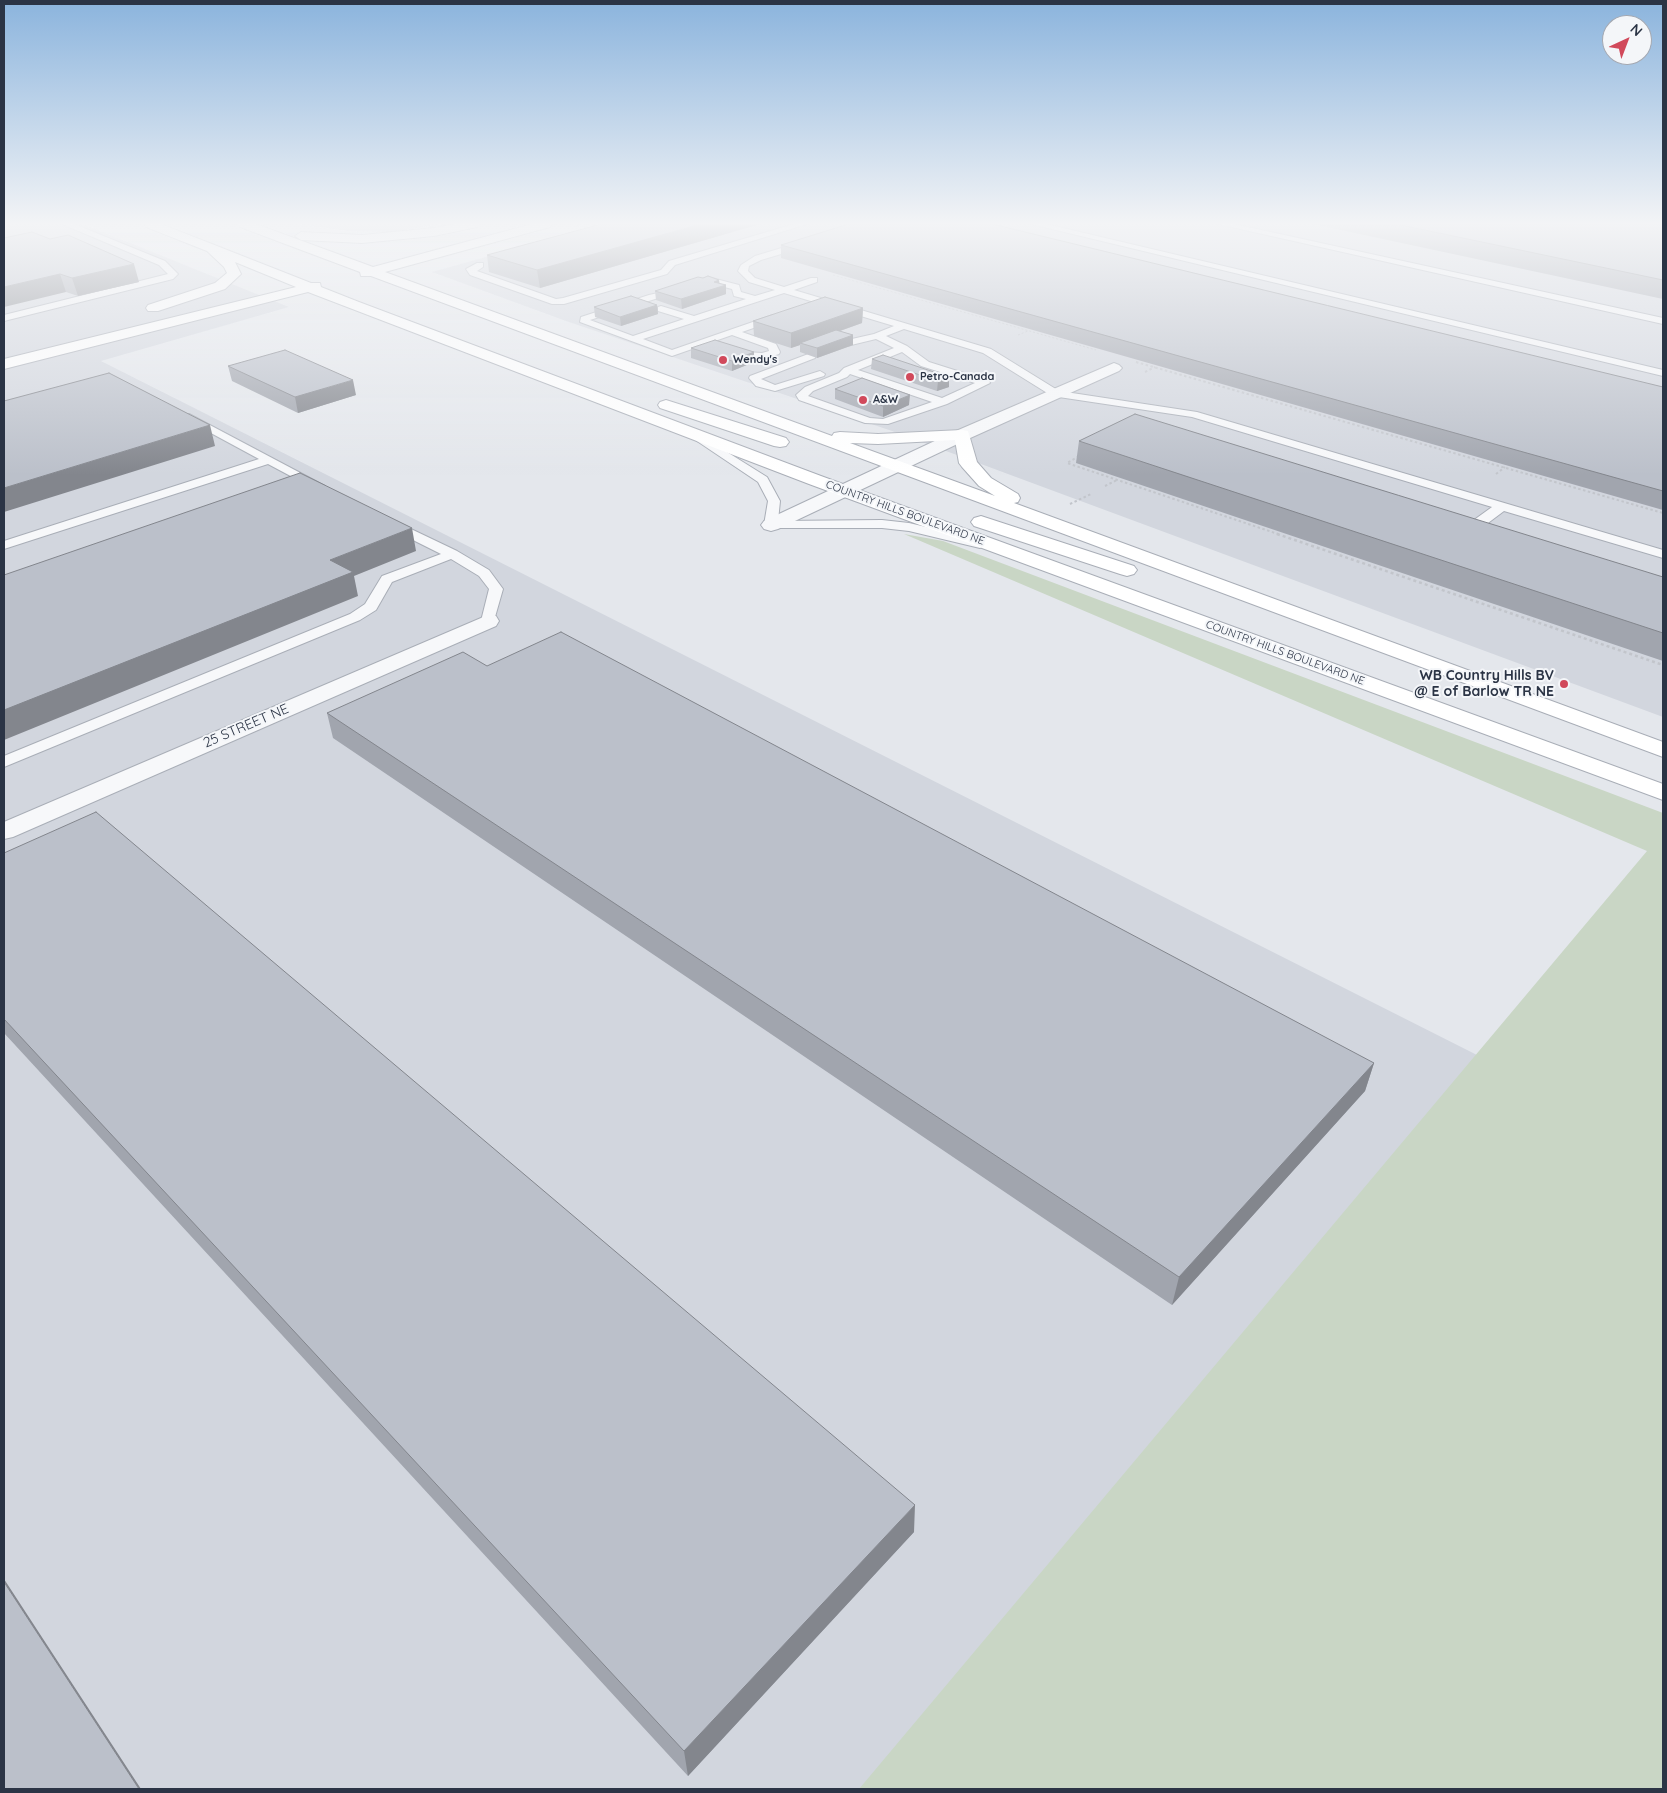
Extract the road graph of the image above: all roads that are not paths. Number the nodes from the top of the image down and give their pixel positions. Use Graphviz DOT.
graph roads {
  1 [pos="47,308"];
  2 [pos="153,308"];
  3 [pos="194,308"];
  4 [pos="216,308"];
  5 [pos="268,308"];
  6 [pos="361,308"];
  7 [pos="467,308"];
  8 [pos="619,308"];
  9 [pos="730,308"];
  10 [pos="805,308"];
  11 [pos="842,308"];
  12 [pos="1390,308"];
  13 [pos="1602,308"];
  14 [pos="661,309"];
  15 [pos="801,309"];
  16 [pos="135,312"];
  17 [pos="784,315"];
  18 [pos="4,318"];
  19 [pos="460,319"];
  20 [pos="694,320"];
  21 [pos="1663,321"];
  22 [pos="158,326"];
  23 [pos="903,326"];
  24 [pos="732,332"];
  25 [pos="877,336"];
  26 [pos="634,339"];
  27 [pos="704,342"];
  28 [pos="847,343"];
  29 [pos="82,344"];
  30 [pos="968,345"];
  31 [pos="568,346"];
  32 [pos="903,348"];
  33 [pos="955,351"];
  34 [pos="485,355"];
  35 [pos="811,356"];
  36 [pos="940,357"];
  37 [pos="4,364"];
  38 [pos="1121,364"];
  39 [pos="923,367"];
  40 [pos="848,370"];
  41 [pos="1663,372"];
  42 [pos="628,392"];
  43 [pos="1056,394"];
  44 [pos="656,401"];
  45 [pos="943,402"];
  46 [pos="175,410"];
  47 [pos="692,433"];
  48 [pos="814,435"];
  49 [pos="962,435"];
  50 [pos="795,447"];
  51 [pos="823,456"];
  52 [pos="267,460"];
  53 [pos="896,466"];
  54 [pos="844,490"];
  55 [pos="329,491"];
  56 [pos="1502,506"];
  57 [pos="1061,516"];
  58 [pos="381,518"];
  59 [pos="1479,523"];
  60 [pos="771,524"];
  61 [pos="4,545"];
  62 [pos="1002,549"];
  63 [pos="452,554"];
  64 [pos="1663,554"];
  65 [pos="488,621"];
  66 [pos="1401,653"];
  67 [pos="1663,750"];
  68 [pos="4,762"];
  69 [pos="1663,793"];
  70 [pos="4,831"];
  1 -- 18 [label="lane"];
  2 -- 16 [label="main road"];
  3 -- 29 [label="main road"];
  4 -- 22 [label="main road"];
  5 -- 22 [label="main road"];
  6 -- 34 [label="main road, COUNTRY HILLS BOULEVARD NE"];
  7 -- 31 [label="main road, COUNTRY HILLS BOULEVARD NE"];
  8 -- 26 [label="lane"];
  9 -- 20 [label="lane"];
  10 -- 15 [label="lane"];
  11 -- 23 [label="lane"];
  12 -- 41 [label="lane"];
  13 -- 21 [label="lane"];
  14 -- 20 [label="lane"];
  17 -- 24 [label="lane"];
  19 -- 31 [label="main road"];
  20 -- 26 [label="lane"];
  22 -- 29 [label="main road"];
  23 -- 25 [label="lane"];
  23 -- 30 [label="lane"];
  24 -- 27 [label="lane"];
  24 -- 27 [label="lane"];
  25 -- 28 [label="lane"];
  25 -- 32 [label="lane"];
  26 -- 27 [label="lane"];
  29 -- 37 [label="main road"];
  30 -- 33 [label="lane"];
  30 -- 43 [label="lane"];
  31 -- 48 [label="main road, COUNTRY HILLS BOULEVARD NE"];
  32 -- 39 [label="lane"];
  32 -- 40 [label="lane"];
  34 -- 42 [label="main road"];
  34 -- 47 [label="main road, COUNTRY HILLS BOULEVARD NE"];
  35 -- 40 [label="lane"];
  36 -- 39 [label="lane"];
  38 -- 43 [label="street"];
  39 -- 45 [label="lane"];
  40 -- 45 [label="lane"];
  40 -- 45 [label="lane"];
  43 -- 49 [label="street"];
  43 -- 56 [label="lane"];
  44 -- 50 [label="main road"];
  46 -- 52 [label="lane"];
  47 -- 54 [label="main road, COUNTRY HILLS BOULEVARD NE"];
  47 -- 60 [label="lane"];
  48 -- 49 [label="main road"];
  48 -- 53 [label="main road, COUNTRY HILLS BOULEVARD NE"];
  49 -- 53 [label="street"];
  49 -- 57 [label="main road"];
  51 -- 53 [label="main road"];
  52 -- 55 [label="lane"];
  52 -- 61 [label="lane"];
  53 -- 54 [label="street"];
  53 -- 57 [label="main road, COUNTRY HILLS BOULEVARD NE"];
  54 -- 60 [label="street"];
  54 -- 62 [label="main road, COUNTRY HILLS BOULEVARD NE"];
  54 -- 66 [label="main road"];
  56 -- 59 [label="lane"];
  56 -- 64 [label="lane"];
  57 -- 66 [label="main road, COUNTRY HILLS BOULEVARD NE"];
  58 -- 63 [label="lane"];
  60 -- 62 [label="lane"];
  62 -- 69 [label="main road, COUNTRY HILLS BOULEVARD NE"];
  63 -- 65 [label="lane"];
  63 -- 68 [label="lane"];
  65 -- 70 [label="street, 25 STREET NE"];
  66 -- 67 [label="main road, COUNTRY HILLS BOULEVARD NE"];
}
